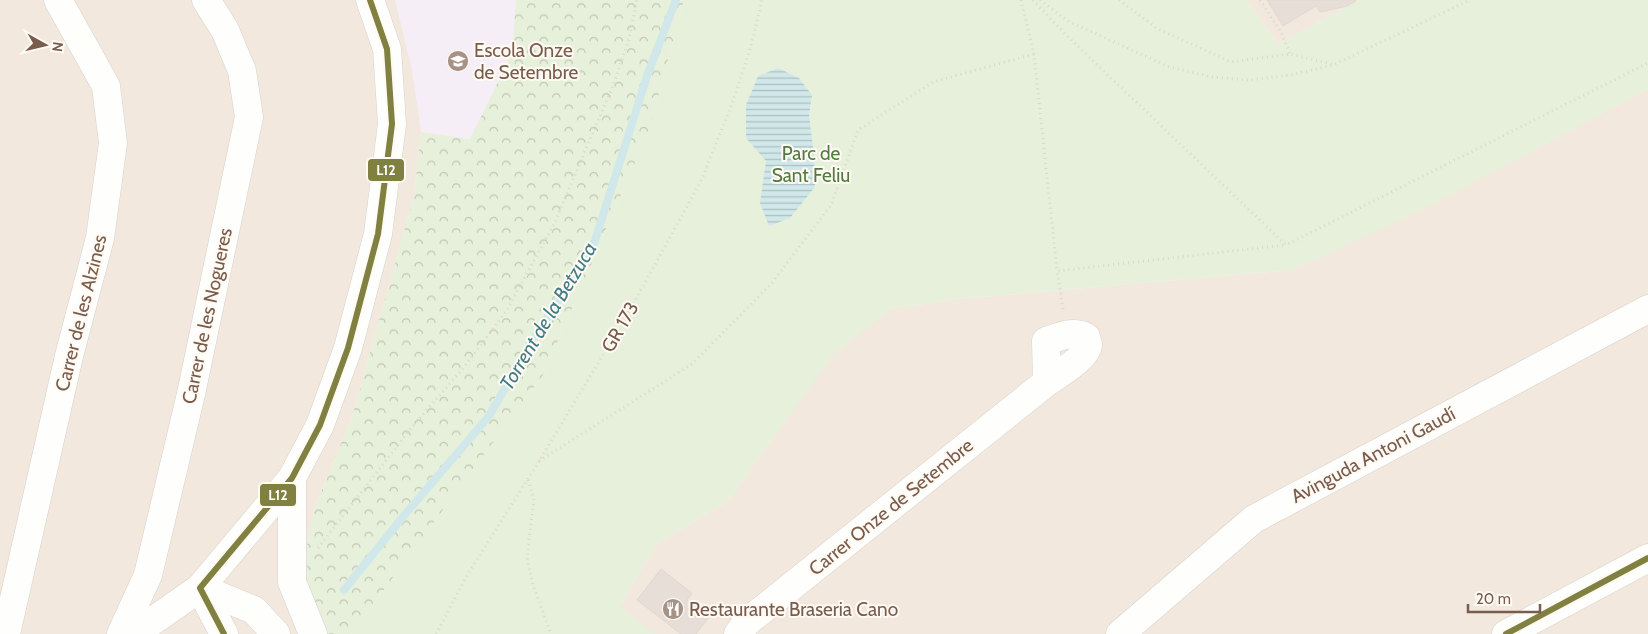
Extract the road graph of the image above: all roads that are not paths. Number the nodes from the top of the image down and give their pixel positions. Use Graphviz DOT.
graph roads {
  1 [pos="58,0"];
  2 [pos="206,0"];
  3 [pos="370,0"];
  4 [pos="1648,309"];
  5 [pos="1067,334"];
  6 [pos="292,478"];
  7 [pos="1648,558"];
  8 [pos="200,588"];
  9 [pos="6,634"];
  10 [pos="121,634"];
  11 [pos="134,634"];
  12 [pos="224,634"];
  13 [pos="276,634"];
  14 [pos="313,634"];
  15 [pos="738,634"];
  16 [pos="1120,634"];
  17 [pos="1506,634"];
  1 -- 9 [label="street, Carrer de les Alzines"];
  2 -- 10 [label="street, Carrer de les Nogueres"];
  3 -- 6 [label="street"];
  4 -- 16 [label="street, Avinguda Antoni Gaudí"];
  5 -- 15 [label="street, Carrer Onze de Setembre"];
  6 -- 8 [label="street"];
  6 -- 14 [label="street"];
  7 -- 17 [label="street"];
  8 -- 11 [label="street"];
  8 -- 12 [label="street"];
  8 -- 13 [label="street"];
}
